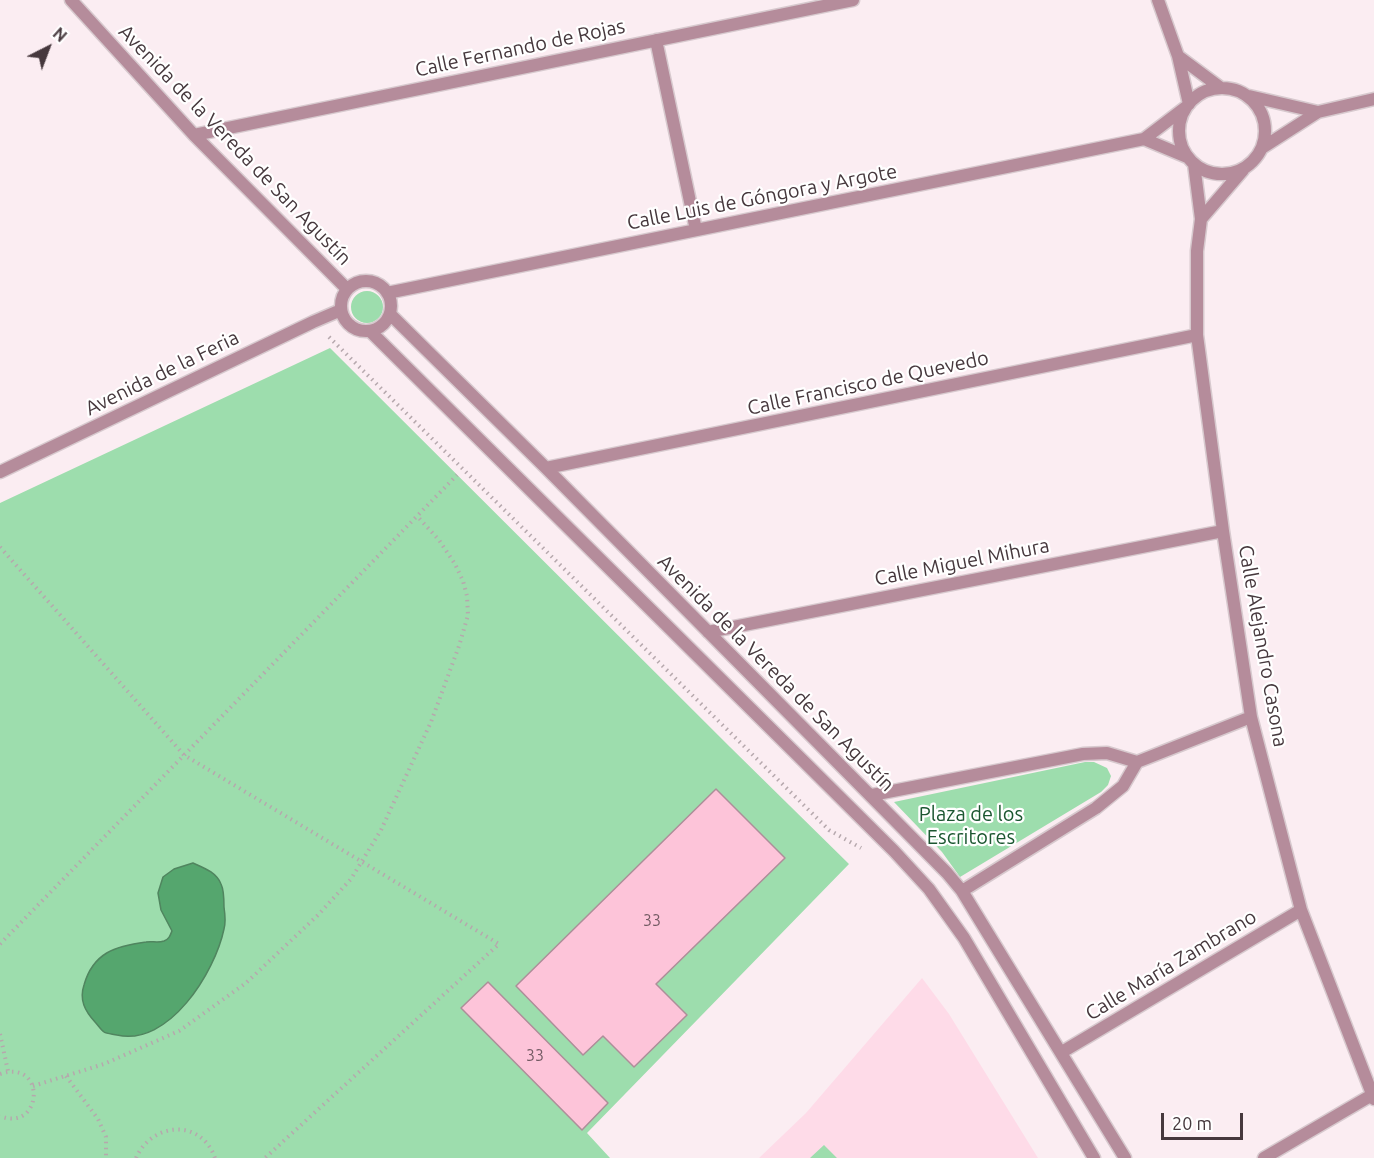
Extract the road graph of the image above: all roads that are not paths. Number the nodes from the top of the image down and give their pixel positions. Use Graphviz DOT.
graph roads {
  1 [pos="71,0"];
  2 [pos="853,0"];
  3 [pos="1158,0"];
  4 [pos="656,40"];
  5 [pos="1178,56"];
  6 [pos="1221,88"];
  7 [pos="1247,95"];
  8 [pos="1374,99"];
  9 [pos="1187,105"];
  10 [pos="1318,112"];
  11 [pos="194,135"];
  12 [pos="1144,139"];
  13 [pos="1262,148"];
  14 [pos="1191,160"];
  15 [pos="1243,170"];
  16 [pos="1201,219"];
  17 [pos="696,230"];
  18 [pos="347,290"];
  19 [pos="387,293"];
  20 [pos="341,310"];
  21 [pos="390,314"];
  22 [pos="370,331"];
  23 [pos="1197,335"];
  24 [pos="546,468"];
  25 [pos="0,472"];
  26 [pos="1223,531"];
  27 [pos="708,632"];
  28 [pos="1251,717"];
  29 [pos="1137,762"];
  30 [pos="872,795"];
  31 [pos="962,891"];
  32 [pos="1301,910"];
  33 [pos="1062,1052"];
  34 [pos="1373,1097"];
  35 [pos="1094,1158"];
  36 [pos="1125,1158"];
  37 [pos="1264,1158"];
  1 -- 11 [label="street, Avenida de la Vereda de San Agustín"];
  2 -- 4 [label="street, Calle Fernando de Rojas"];
  3 -- 5 [label="street"];
  4 -- 11 [label="street, Calle Fernando de Rojas"];
  4 -- 17 [label="street"];
  5 -- 6 [label="street"];
  5 -- 9 [label="street"];
  6 -- 7 [label="street"];
  6 -- 9 [label="street"];
  7 -- 10 [label="street"];
  7 -- 13 [label="street"];
  8 -- 10 [label="street"];
  9 -- 12 [label="street, Calle Luis de Góngora y Argote"];
  9 -- 14 [label="street"];
  10 -- 13 [label="street"];
  11 -- 18 [label="street, Avenida de la Vereda de San Agustín"];
  12 -- 14 [label="street"];
  12 -- 17 [label="street, Calle Luis de Góngora y Argote"];
  13 -- 15 [label="street"];
  14 -- 15 [label="street"];
  14 -- 16 [label="street, Calle Alejandro Casona"];
  15 -- 16 [label="street"];
  16 -- 23 [label="street, Calle Alejandro Casona"];
  17 -- 19 [label="street, Calle Luis de Góngora y Argote"];
  18 -- 19 [label="street"];
  18 -- 20 [label="street"];
  19 -- 21 [label="street"];
  20 -- 22 [label="street"];
  20 -- 25 [label="street, Avenida de la Feria"];
  21 -- 22 [label="street"];
  21 -- 24 [label="street, Avenida de la Vereda de San Agustín"];
  22 -- 35 [label="street"];
  23 -- 24 [label="street, Calle Francisco de Quevedo"];
  23 -- 26 [label="street, Calle Alejandro Casona"];
  24 -- 27 [label="street, Avenida de la Vereda de San Agustín"];
  26 -- 27 [label="street, Calle Miguel Mihura"];
  26 -- 28 [label="street, Calle Alejandro Casona"];
  27 -- 30 [label="street, Avenida de la Vereda de San Agustín"];
  28 -- 29 [label="street"];
  28 -- 32 [label="street, Calle Alejandro Casona"];
  29 -- 30 [label="street"];
  29 -- 31 [label="street"];
  30 -- 31 [label="street, Avenida de la Vereda de San Agustín"];
  31 -- 33 [label="street, Avenida de la Vereda de San Agustín"];
  32 -- 33 [label="street, Calle María Zambrano"];
  32 -- 34 [label="street, Calle Alejandro Casona"];
  33 -- 36 [label="street, Avenida de la Vereda de San Agustín"];
  34 -- 37 [label="street"];
}
